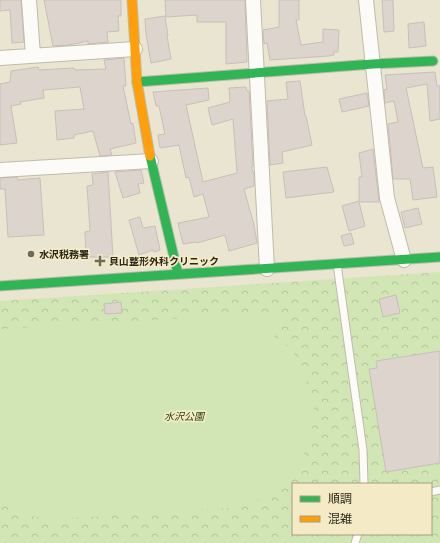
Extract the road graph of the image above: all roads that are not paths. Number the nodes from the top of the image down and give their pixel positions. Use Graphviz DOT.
graph roads {
  1 [pos="29,0"];
  2 [pos="132,0"];
  3 [pos="253,0"];
  4 [pos="366,0"];
  5 [pos="135,49"];
  6 [pos="33,55"];
  7 [pos="0,58"];
  8 [pos="433,61"];
  9 [pos="374,64"];
  10 [pos="256,73"];
  11 [pos="137,82"];
  12 [pos="151,161"];
  13 [pos="0,170"];
  14 [pos="440,257"];
  15 [pos="404,260"];
  16 [pos="337,264"];
  17 [pos="267,269"];
  18 [pos="178,274"];
  19 [pos="0,286"];
  20 [pos="364,483"];
  1 -- 6 [label="street"];
  2 -- 5 [label="street"];
  3 -- 10 [label="street"];
  4 -- 9 [label="street"];
  5 -- 6 [label="street"];
  5 -- 11 [label="street"];
  6 -- 7 [label="street"];
  8 -- 9 [label="street"];
  9 -- 10 [label="street"];
  9 -- 15 [label="street"];
  10 -- 11 [label="street"];
  10 -- 17 [label="street"];
  11 -- 12 [label="street"];
  12 -- 13 [label="street"];
  12 -- 18 [label="street"];
  14 -- 15 [label="street"];
  15 -- 16 [label="street"];
  16 -- 17 [label="street"];
  16 -- 20 [label="lane"];
  17 -- 18 [label="street"];
  18 -- 19 [label="street"];
}
